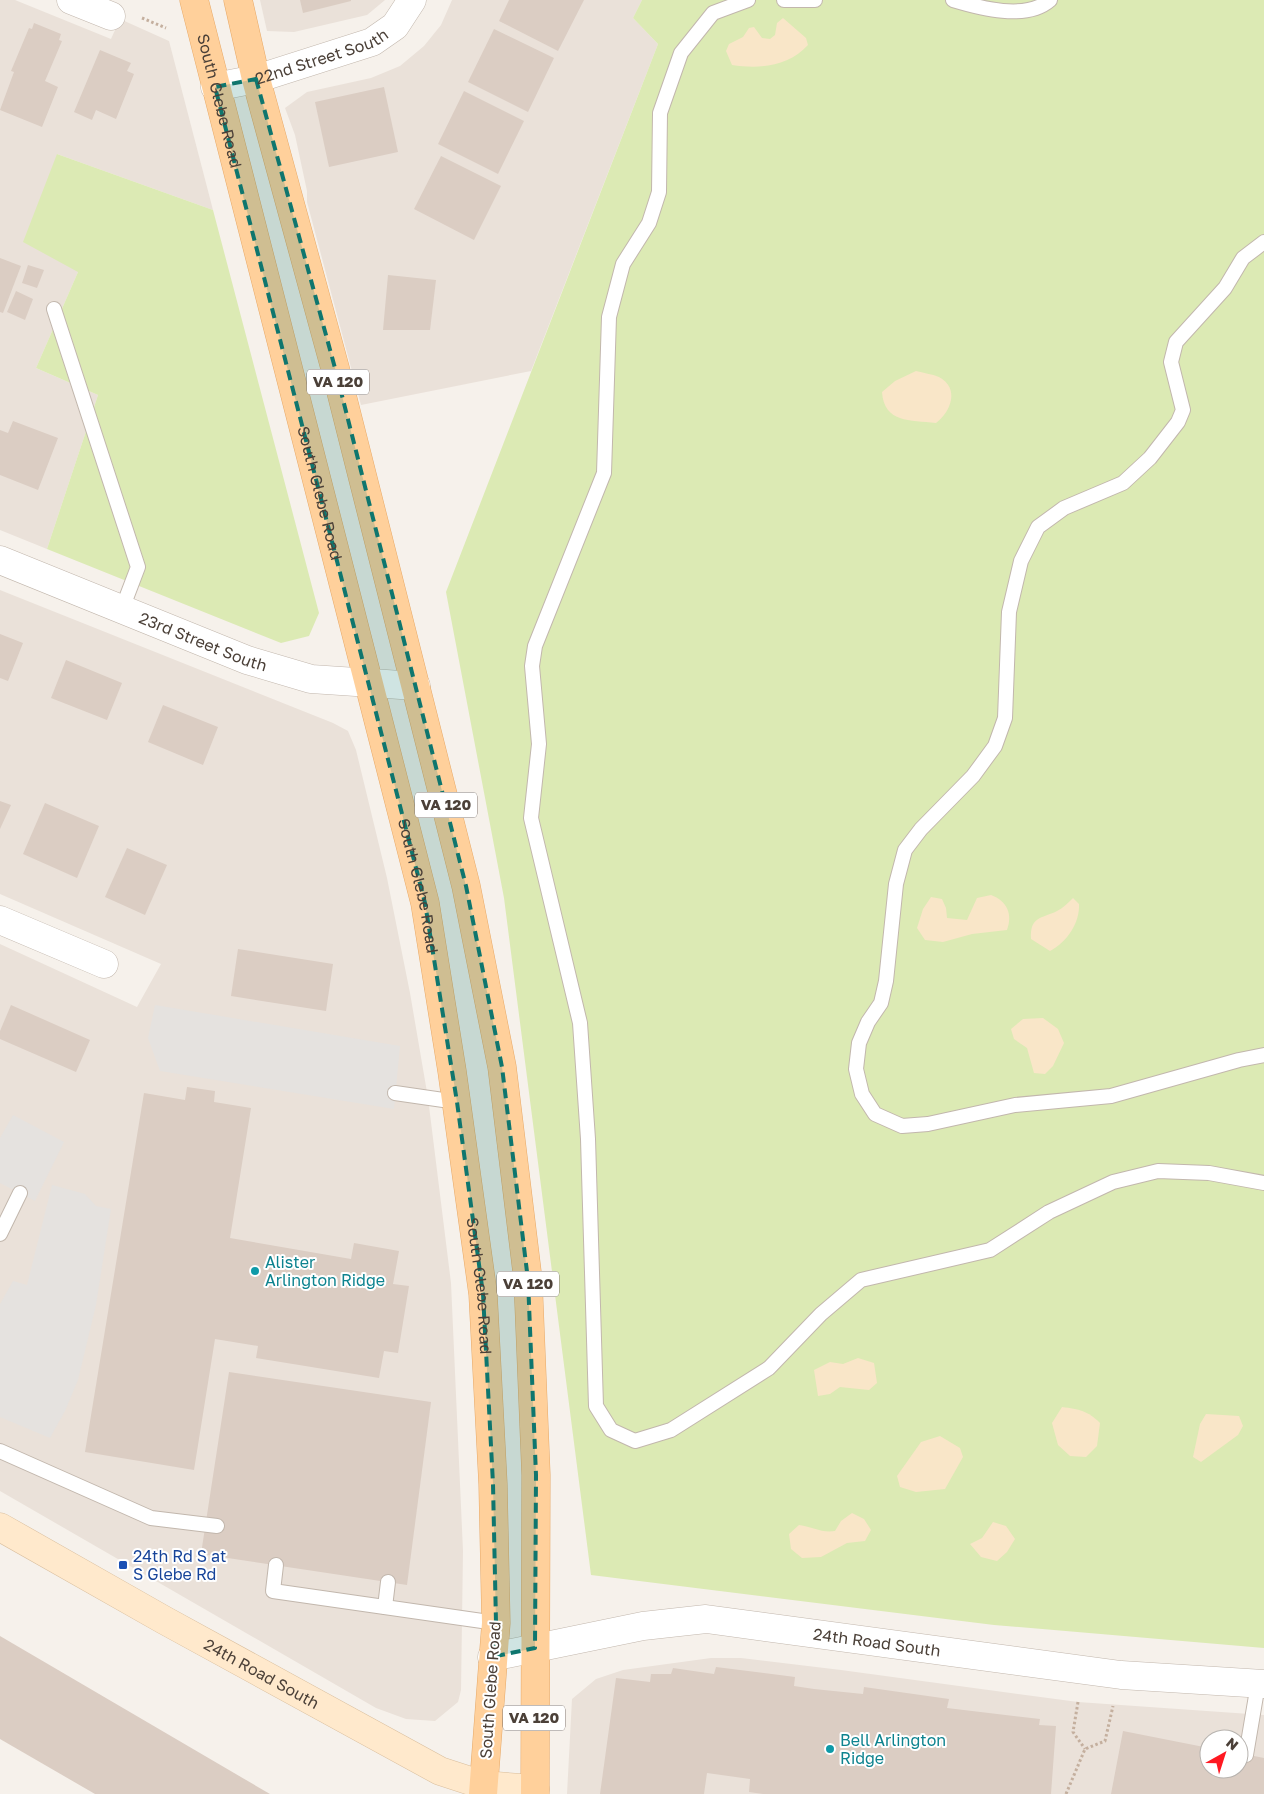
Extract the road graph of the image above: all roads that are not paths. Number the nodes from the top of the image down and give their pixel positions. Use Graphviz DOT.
graph roads {
  1 [pos="71,0"];
  2 [pos="194,0"];
  3 [pos="238,0"];
  4 [pos="412,0"];
  5 [pos="748,0"];
  6 [pos="784,0"];
  7 [pos="816,0"];
  8 [pos="953,0"];
  9 [pos="1050,0"];
  10 [pos="111,16"];
  11 [pos="256,78"];
  12 [pos="215,87"];
  13 [pos="1264,242"];
  14 [pos="54,309"];
  15 [pos="0,560"];
  16 [pos="122,609"];
  17 [pos="369,684"];
  18 [pos="416,686"];
  19 [pos="0,920"];
  20 [pos="104,964"];
  21 [pos="1264,1055"];
  22 [pos="395,1093"];
  23 [pos="457,1102"];
  24 [pos="1264,1183"];
  25 [pos="20,1193"];
  26 [pos="0,1234"];
  27 [pos="0,1452"];
  28 [pos="217,1526"];
  29 [pos="0,1527"];
  30 [pos="276,1565"];
  31 [pos="388,1582"];
  32 [pos="385,1607"];
  33 [pos="496,1623"];
  34 [pos="535,1648"];
  35 [pos="492,1657"];
  36 [pos="1261,1684"];
  37 [pos="1249,1741"];
  38 [pos="483,1789"];
  39 [pos="535,1791"];
  1 -- 10 [label="street"];
  2 -- 12 [label="main road, South Glebe Road / VA 120"];
  3 -- 11 [label="main road, VA 120"];
  4 -- 11 [label="street, 22nd Street South"];
  5 -- 24 [label="lane"];
  6 -- 7 [label="lane"];
  8 -- 9 [label="lane"];
  11 -- 12 [label="street, 22nd Street South"];
  11 -- 18 [label="main road, VA 120"];
  12 -- 17 [label="main road, South Glebe Road / VA 120"];
  13 -- 21 [label="lane"];
  14 -- 16 [label="lane"];
  15 -- 16 [label="street, 23rd Street South"];
  16 -- 17 [label="street, 23rd Street South"];
  17 -- 18 [label="street, 23rd Street South"];
  17 -- 23 [label="main road, South Glebe Road / VA 120"];
  18 -- 34 [label="main road, VA 120"];
  19 -- 20 [label="street"];
  22 -- 23 [label="lane"];
  23 -- 33 [label="main road, South Glebe Road / VA 120"];
  25 -- 26 [label="lane"];
  27 -- 28 [label="lane"];
  29 -- 38 [label="street, 24th Road South"];
  30 -- 32 [label="lane"];
  31 -- 32 [label="lane"];
  32 -- 33 [label="lane"];
  33 -- 35 [label="main road, South Glebe Road / VA 120"];
  34 -- 35 [label="street, 24th Road South"];
  34 -- 36 [label="street, 24th Road South"];
  34 -- 39 [label="main road, VA 120"];
  35 -- 38 [label="main road, South Glebe Road / VA 120"];
  36 -- 37 [label="lane"];
  38 -- 39 [label="street, 24th Road South"];
}
